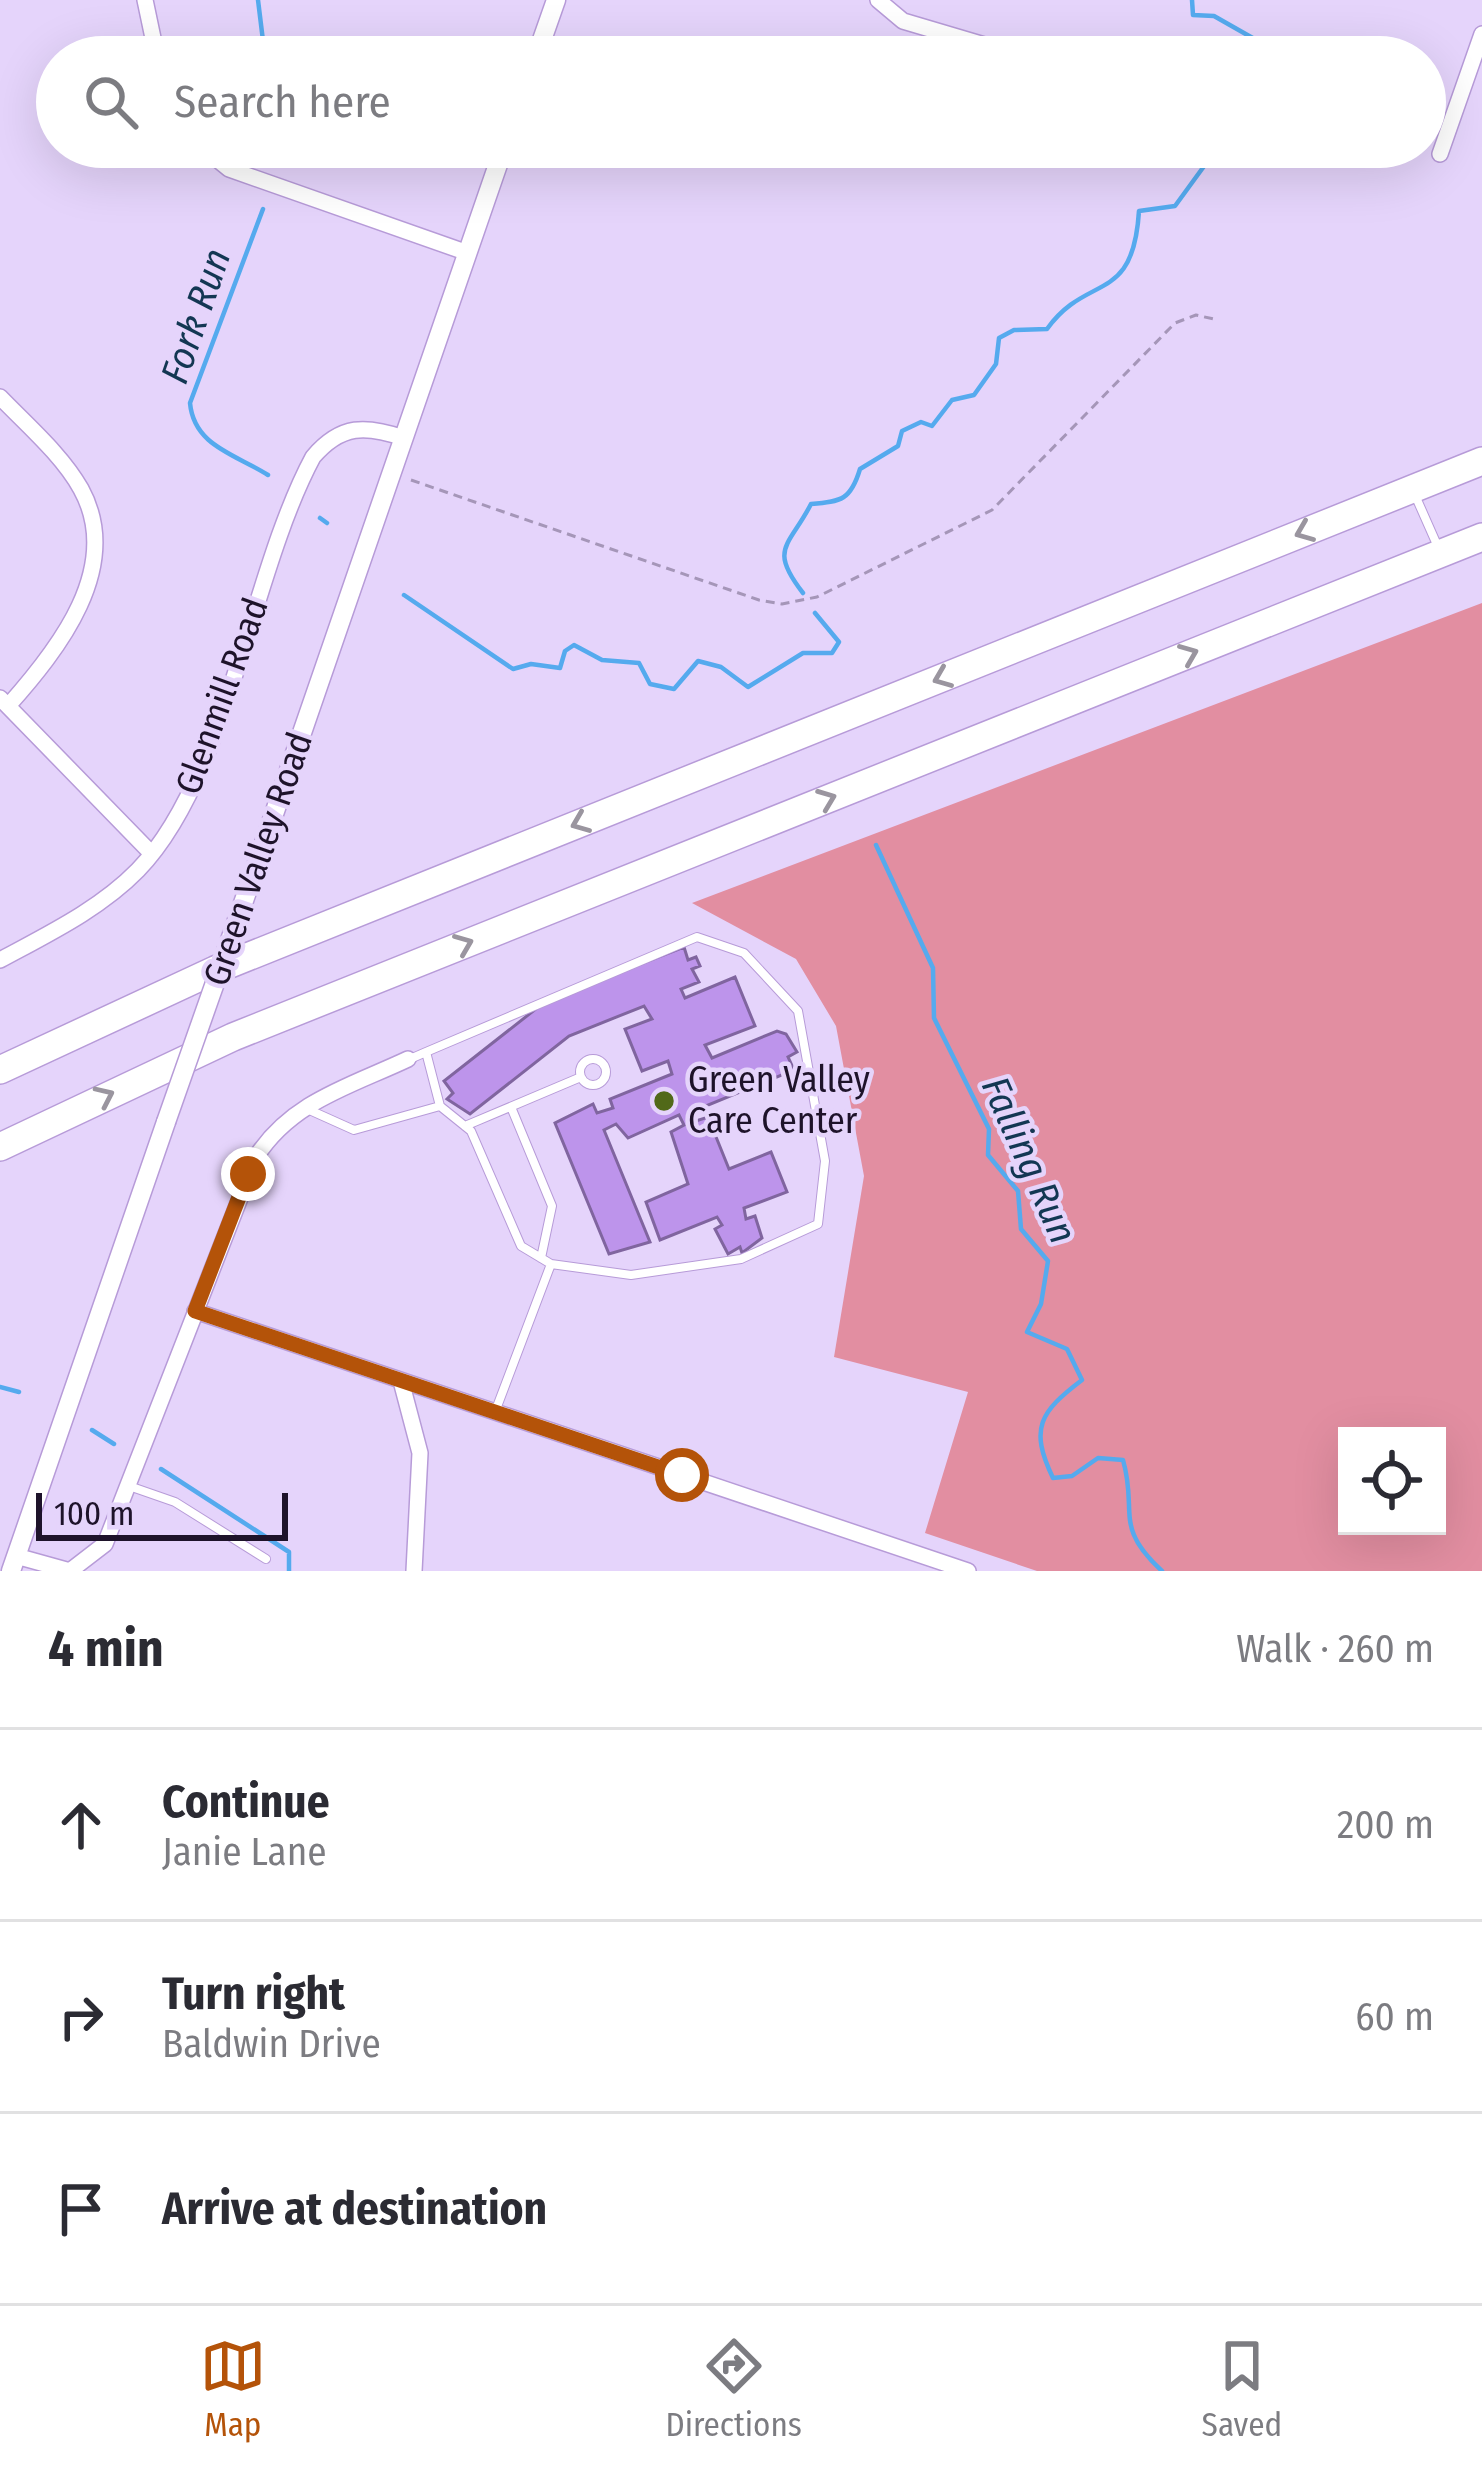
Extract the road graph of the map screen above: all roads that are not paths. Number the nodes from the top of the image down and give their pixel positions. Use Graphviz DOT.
graph roads {
  1 [pos="145,0"];
  2 [pos="556,0"];
  3 [pos="878,0"];
  4 [pos="1482,34"];
  5 [pos="153,36"];
  6 [pos="543,36"];
  7 [pos="954,36"];
  8 [pos="1446,137"];
  9 [pos="228,168"];
  10 [pos="498,168"];
  11 [pos="468,253"];
  12 [pos="0,397"];
  13 [pos="404,438"];
  14 [pos="1482,461"];
  15 [pos="1412,489"];
  16 [pos="1482,537"];
  17 [pos="1442,554"];
  18 [pos="4,702"];
  19 [pos="152,854"];
  20 [pos="0,960"];
  21 [pos="426,1052"];
  22 [pos="408,1059"];
  23 [pos="0,1070"];
  24 [pos="581,1077"];
  25 [pos="440,1106"];
  26 [pos="303,1107"];
  27 [pos="511,1107"];
  28 [pos="465,1126"];
  29 [pos="0,1147"];
  30 [pos="541,1258"];
  31 [pos="551,1264"];
  32 [pos="195,1311"];
  33 [pos="401,1381"];
  34 [pos="495,1412"];
  35 [pos="129,1486"];
  36 [pos="266,1559"];
  37 [pos="915,1563"];
  38 [pos="14,1564"];
  39 [pos="414,1571"];
  40 [pos="968,1571"];
  1 -- 5 [label="street"];
  2 -- 6 [label="street"];
  3 -- 7 [label="street"];
  4 -- 8 [label="street"];
  9 -- 11 [label="street"];
  10 -- 11 [label="street, Green Valley Road"];
  11 -- 13 [label="street, Green Valley Road"];
  12 -- 18 [label="street"];
  13 -- 19 [label="street, Glenmill Road"];
  13 -- 38 [label="street, Green Valley Road, bridge"];
  14 -- 15 [label="highway"];
  15 -- 17 [label="lane"];
  15 -- 23 [label="highway, one-way"];
  16 -- 17 [label="highway"];
  29 -- 17 [label="highway, one-way"];
  18 -- 19 [label="street"];
  19 -- 20 [label="street, Glenmill Road"];
  21 -- 22 [label="lane"];
  21 -- 25 [label="lane"];
  21 -- 31 [label="lane"];
  22 -- 26 [label="street"];
  24 -- 27 [label="lane"];
  25 -- 26 [label="lane"];
  25 -- 28 [label="lane"];
  26 -- 32 [label="street"];
  27 -- 28 [label="lane"];
  27 -- 30 [label="lane"];
  28 -- 30 [label="lane"];
  30 -- 31 [label="lane"];
  31 -- 34 [label="lane"];
  32 -- 33 [label="street"];
  32 -- 35 [label="street"];
  33 -- 34 [label="street"];
  33 -- 39 [label="street"];
  34 -- 37 [label="street"];
  35 -- 36 [label="lane"];
  35 -- 38 [label="street"];
  37 -- 40 [label="street"];
}
